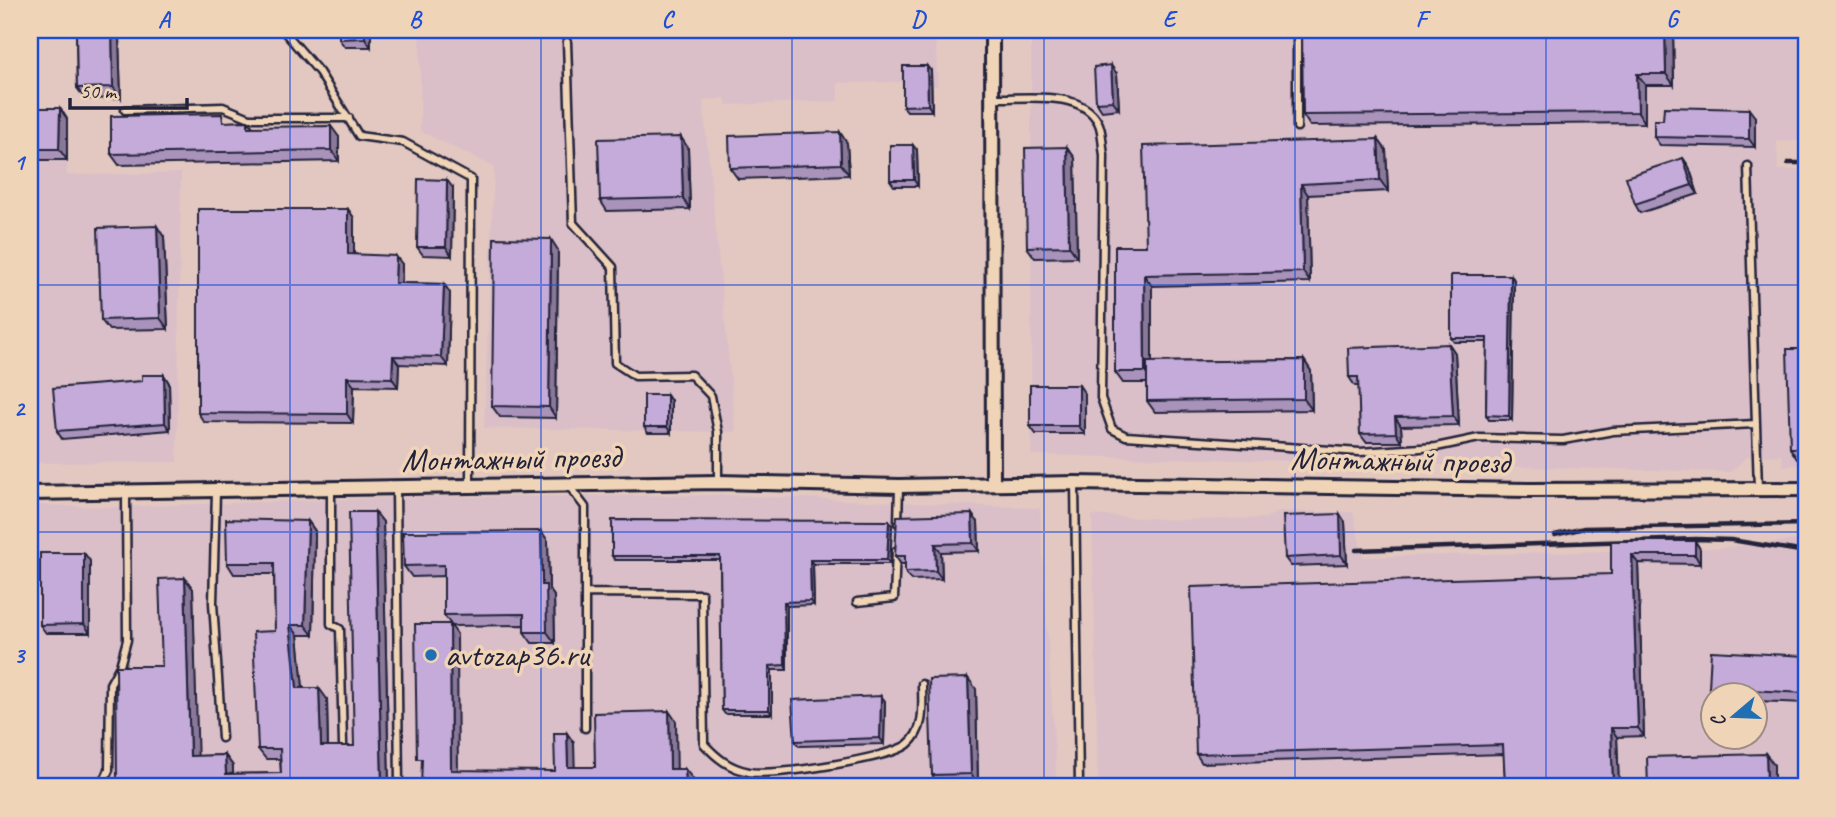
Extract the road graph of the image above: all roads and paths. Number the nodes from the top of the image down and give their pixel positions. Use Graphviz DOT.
graph roads {
  1 [pos="283,30"];
  2 [pos="992,30"];
  3 [pos="1297,30"];
  4 [pos="567,43"];
  5 [pos="992,98"];
  6 [pos="125,110"];
  7 [pos="349,118"];
  8 [pos="1297,127"];
  9 [pos="1748,166"];
  10 [pos="1755,424"];
  11 [pos="719,482"];
  12 [pos="1075,483"];
  13 [pos="568,484"];
  14 [pos="993,484"];
  15 [pos="470,486"];
  16 [pos="900,486"];
  17 [pos="396,488"];
  18 [pos="331,489"];
  19 [pos="1758,489"];
  20 [pos="1806,489"];
  21 [pos="216,492"];
  22 [pos="30,493"];
  23 [pos="127,494"];
  24 [pos="585,593"];
  25 [pos="857,602"];
  26 [pos="922,684"];
  27 [pos="585,728"];
  28 [pos="222,738"];
  29 [pos="343,744"];
  30 [pos="101,787"];
  31 [pos="399,787"];
  32 [pos="1079,787"];
  1 -- 7 [label="lane"];
  2 -- 5 [label="street"];
  3 -- 8 [label="lane"];
  4 -- 11 [label="lane"];
  5 -- 10 [label="lane"];
  5 -- 14 [label="street"];
  6 -- 7 [label="lane"];
  7 -- 15 [label="lane"];
  9 -- 10 [label="lane"];
  10 -- 19 [label="lane"];
  11 -- 13 [label="street, Монтажный проезд"];
  11 -- 16 [label="street, Монтажный проезд"];
  12 -- 14 [label="street, Монтажный проезд"];
  12 -- 19 [label="street, Монтажный проезд"];
  12 -- 32 [label="lane"];
  13 -- 15 [label="street, Монтажный проезд"];
  13 -- 24 [label="lane"];
  14 -- 16 [label="street, Монтажный проезд"];
  15 -- 17 [label="street, Монтажный проезд"];
  16 -- 25 [label="lane"];
  17 -- 18 [label="street, Монтажный проезд"];
  17 -- 31 [label="lane"];
  18 -- 21 [label="street, Монтажный проезд"];
  18 -- 29 [label="lane"];
  19 -- 20 [label="street, Монтажный проезд"];
  21 -- 23 [label="street, Монтажный проезд"];
  21 -- 28 [label="lane"];
  22 -- 23 [label="street, Монтажный проезд"];
  23 -- 30 [label="lane"];
  24 -- 26 [label="lane"];
  24 -- 27 [label="lane"];
}
